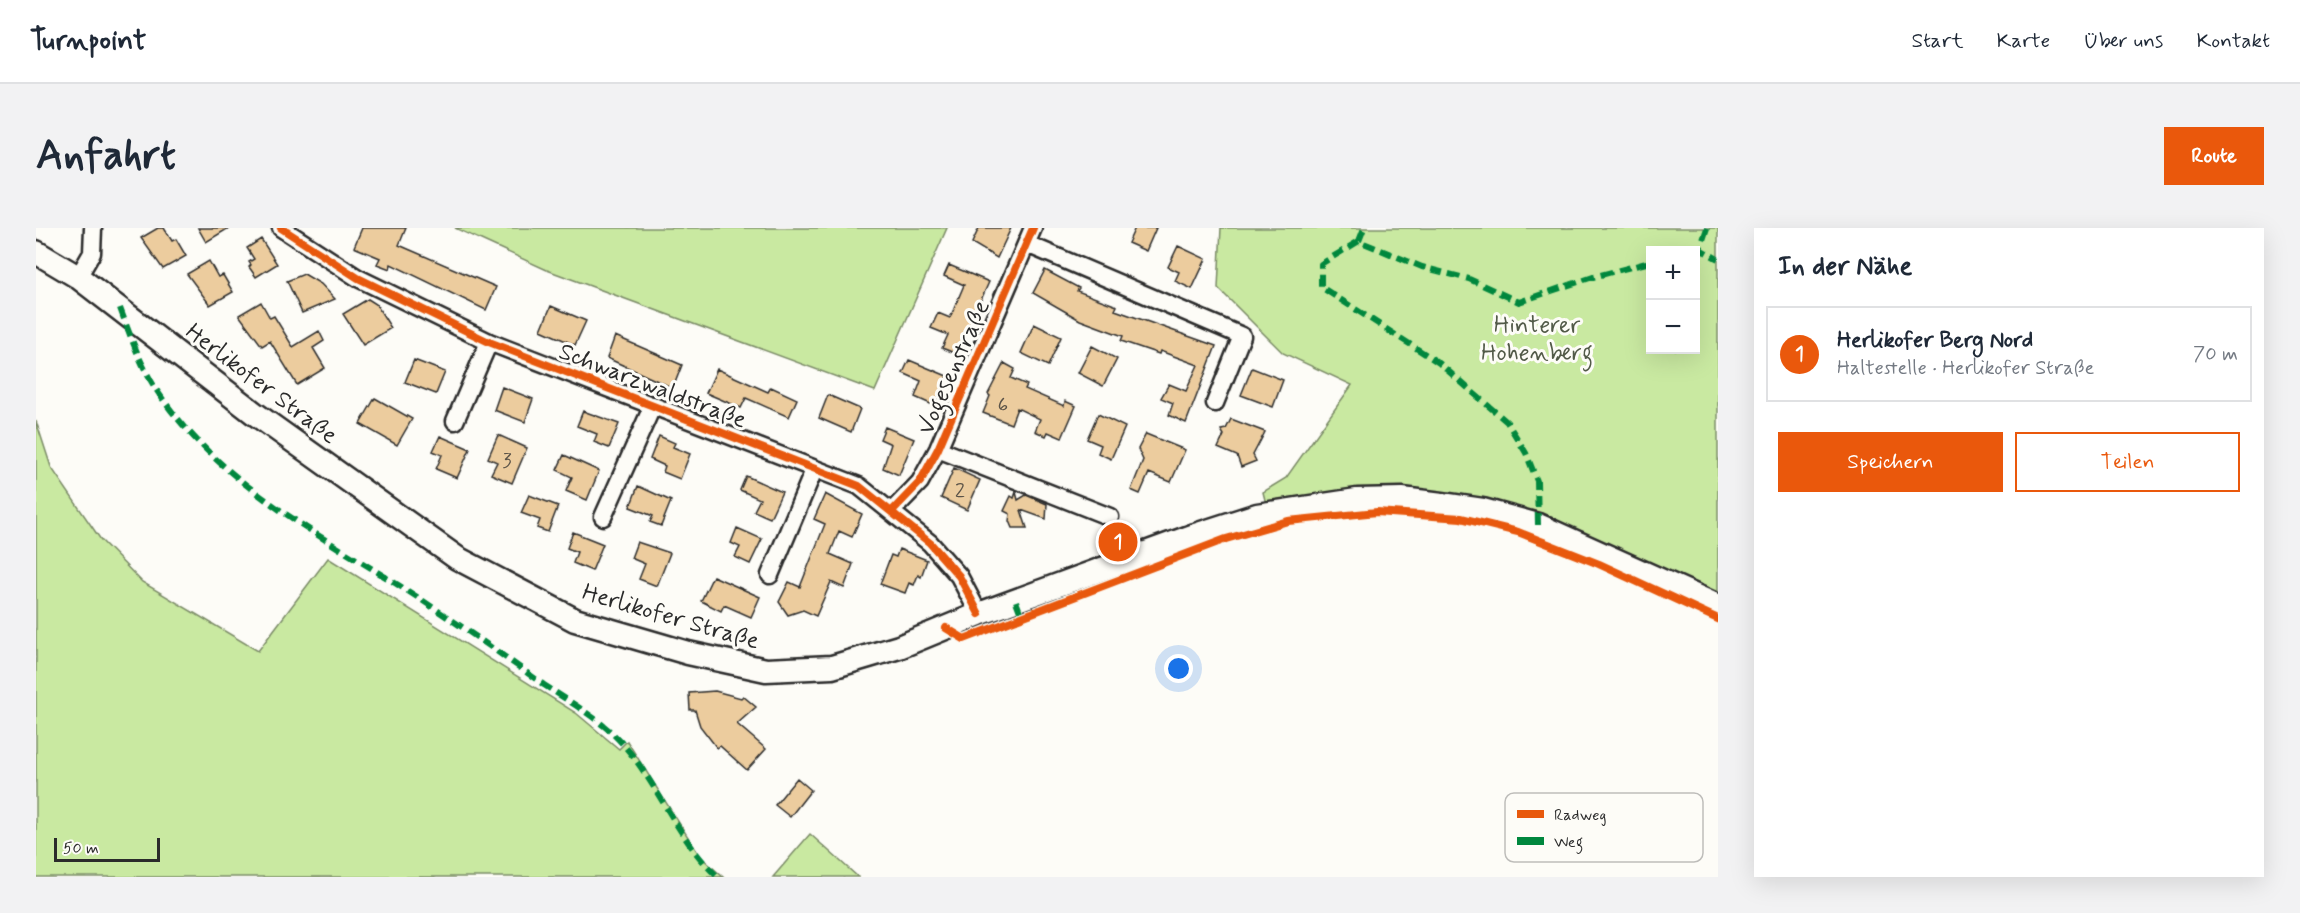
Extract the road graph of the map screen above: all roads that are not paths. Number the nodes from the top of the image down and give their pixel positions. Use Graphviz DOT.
graph roads {
  1 [pos="93,228"];
  2 [pos="281,228"];
  3 [pos="1033,228"];
  4 [pos="1027,244"];
  5 [pos="36,252"];
  6 [pos="78,277"];
  7 [pos="489,342"];
  8 [pos="1215,403"];
  9 [pos="653,405"];
  10 [pos="455,421"];
  11 [pos="938,449"];
  12 [pos="814,470"];
  13 [pos="892,511"];
  14 [pos="603,517"];
  15 [pos="1110,517"];
  16 [pos="770,575"];
  17 [pos="1718,606"];
  18 [pos="979,615"];
  1 -- 6 [label="street"];
  2 -- 7 [label="street, Schwarzwaldstraße"];
  3 -- 4 [label="street, Vogesenstraße"];
  4 -- 8 [label="street"];
  4 -- 11 [label="street, Vogesenstraße"];
  5 -- 6 [label="main road, Herlikofer Straße"];
  6 -- 18 [label="main road, Herlikofer Straße"];
  7 -- 9 [label="street, Schwarzwaldstraße"];
  7 -- 10 [label="street"];
  9 -- 12 [label="street, Schwarzwaldstraße"];
  9 -- 14 [label="street"];
  11 -- 13 [label="street, Vogesenstraße"];
  11 -- 15 [label="street"];
  12 -- 13 [label="street, Schwarzwaldstraße"];
  12 -- 16 [label="street"];
  13 -- 18 [label="street, Schwarzwaldstraße"];
  17 -- 18 [label="main road, Herlikofer Straße"];
}
